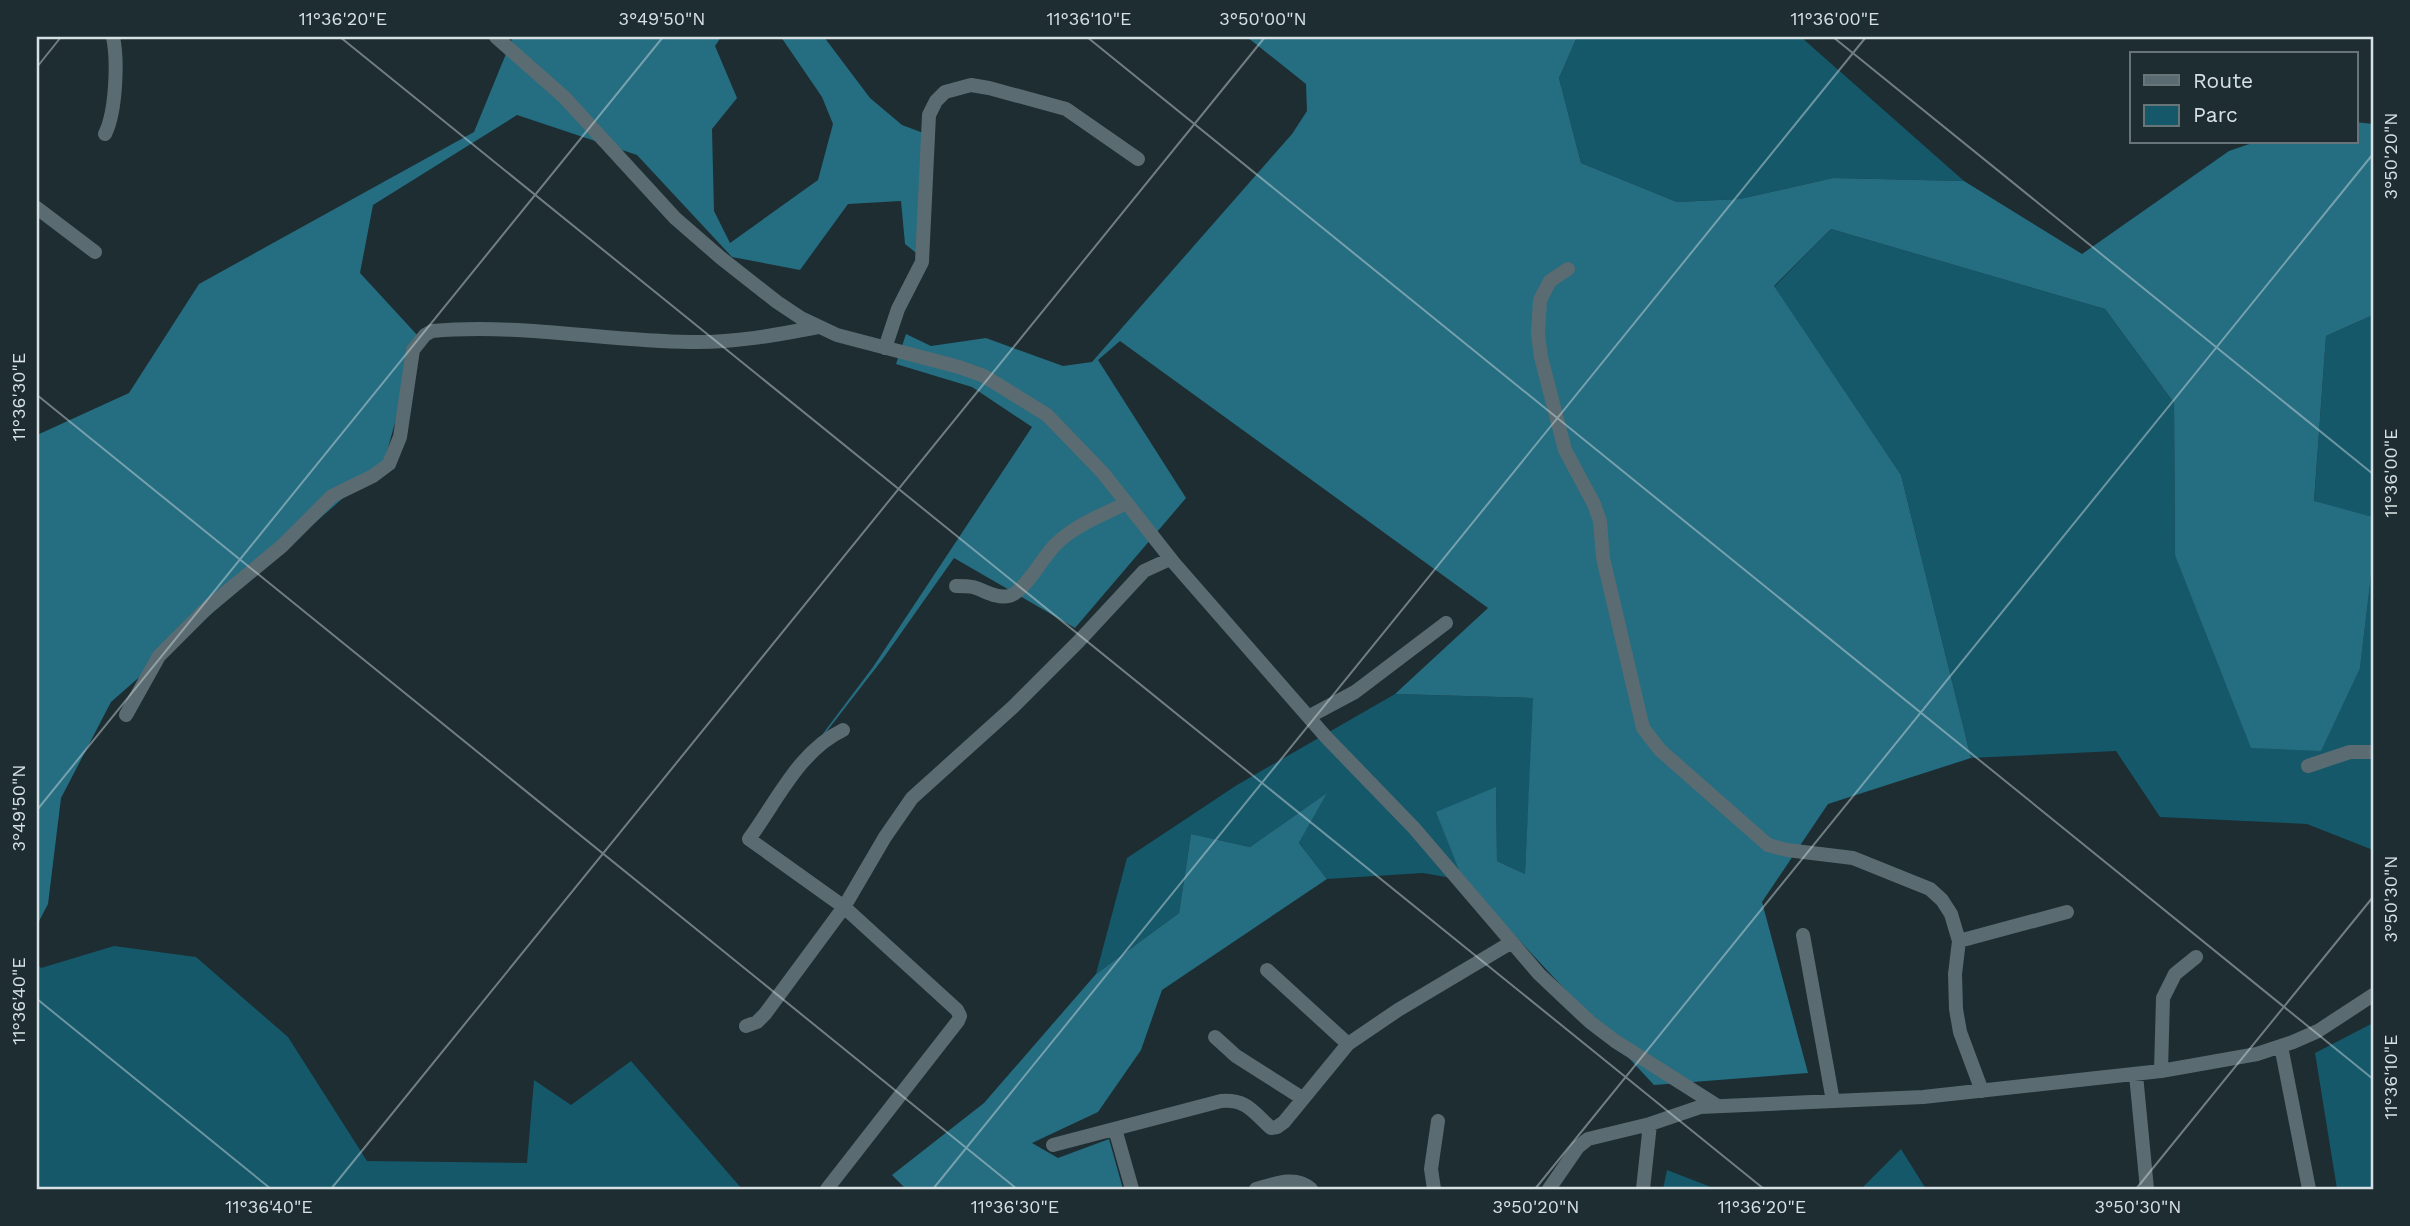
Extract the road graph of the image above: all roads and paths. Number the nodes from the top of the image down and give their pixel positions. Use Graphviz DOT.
graph roads {
  1 [pos="113,37"];
  2 [pos="496,37"];
  3 [pos="105,134"];
  4 [pos="1138,159"];
  5 [pos="37,208"];
  6 [pos="95,252"];
  7 [pos="1568,269"];
  8 [pos="818,327"];
  9 [pos="885,348"];
  10 [pos="1126,503"];
  11 [pos="1170,559"];
  12 [pos="956,586"];
  13 [pos="1446,623"];
  14 [pos="126,715"];
  15 [pos="1310,716"];
  16 [pos="843,730"];
  17 [pos="2373,752"];
  18 [pos="2308,766"];
  19 [pos="844,906"];
  20 [pos="2067,912"];
  21 [pos="1803,935"];
  22 [pos="1959,941"];
  23 [pos="1512,943"];
  24 [pos="2196,957"];
  25 [pos="1267,970"];
  26 [pos="2373,995"];
  27 [pos="746,1026"];
  28 [pos="1215,1037"];
  29 [pos="1348,1044"];
  30 [pos="2281,1045"];
  31 [pos="2161,1071"];
  32 [pos="2136,1075"];
  33 [pos="1982,1091"];
  34 [pos="1302,1098"];
  35 [pos="1833,1101"];
  36 [pos="1716,1105"];
  37 [pos="1438,1121"];
  38 [pos="1650,1124"];
  39 [pos="1115,1129"];
  40 [pos="1052,1145"];
  41 [pos="827,1189"];
  42 [pos="1132,1189"];
  43 [pos="1256,1189"];
  44 [pos="1311,1189"];
  45 [pos="1434,1189"];
  46 [pos="1549,1189"];
  47 [pos="1643,1189"];
  48 [pos="2147,1189"];
  49 [pos="2309,1189"];
  1 -- 3 [label="street"];
  2 -- 8 [label="street"];
  4 -- 9 [label="street"];
  5 -- 6 [label="street"];
  7 -- 22 [label="street"];
  8 -- 9 [label="street"];
  8 -- 14 [label="street"];
  9 -- 10 [label="street"];
  10 -- 11 [label="street"];
  10 -- 12 [label="street"];
  11 -- 15 [label="street"];
  11 -- 19 [label="street"];
  13 -- 15 [label="street"];
  15 -- 23 [label="street"];
  16 -- 19 [label="street"];
  17 -- 18 [label="street"];
  19 -- 27 [label="street"];
  19 -- 41 [label="street"];
  20 -- 22 [label="street"];
  21 -- 35 [label="street"];
  22 -- 33 [label="street"];
  23 -- 29 [label="street"];
  23 -- 36 [label="street"];
  24 -- 31 [label="street"];
  25 -- 29 [label="street"];
  26 -- 30 [label="street"];
  28 -- 34 [label="street"];
  29 -- 34 [label="street"];
  30 -- 31 [label="street"];
  30 -- 49 [label="street"];
  31 -- 32 [label="street"];
  32 -- 33 [label="street"];
  32 -- 48 [label="street"];
  33 -- 35 [label="street"];
  34 -- 39 [label="street"];
  35 -- 36 [label="street"];
  36 -- 38 [label="street"];
  37 -- 45 [label="street"];
  38 -- 46 [label="street"];
  38 -- 47 [label="street"];
  39 -- 40 [label="street"];
  39 -- 42 [label="street"];
  43 -- 44 [label="street"];
}
